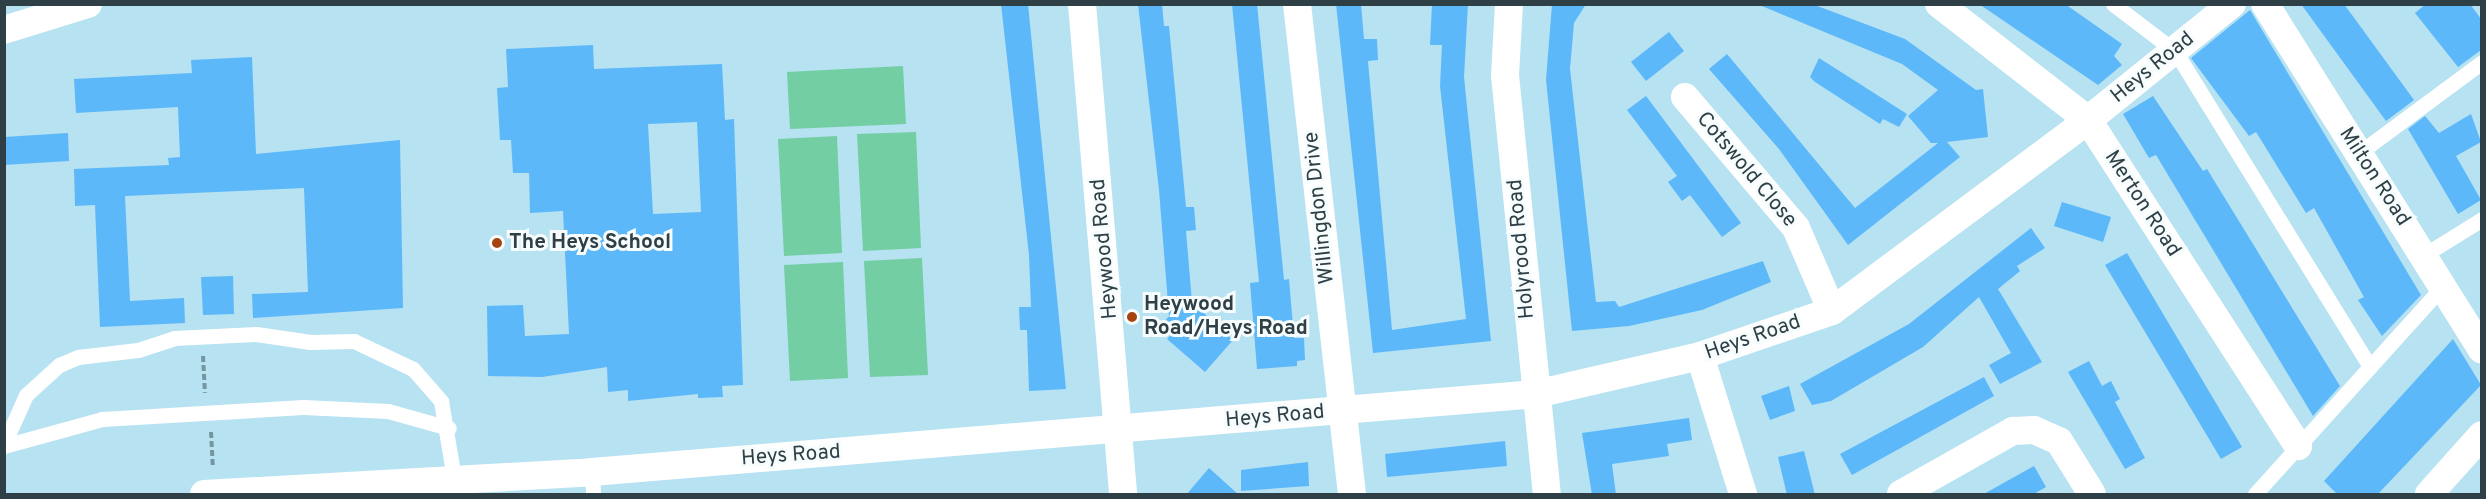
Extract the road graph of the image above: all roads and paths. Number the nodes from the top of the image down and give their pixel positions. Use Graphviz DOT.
graph roads {
  1 [pos="88,4"];
  2 [pos="1082,4"];
  3 [pos="1297,4"];
  4 [pos="1509,4"];
  5 [pos="1938,4"];
  6 [pos="2113,4"];
  7 [pos="2232,4"];
  8 [pos="2265,4"];
  9 [pos="4,30"];
  10 [pos="2175,51"];
  11 [pos="2481,62"];
  12 [pos="1684,97"];
  13 [pos="2088,120"];
  14 [pos="2359,153"];
  15 [pos="2481,219"];
  16 [pos="2424,255"];
  17 [pos="2443,286"];
  18 [pos="1832,311"];
  19 [pos="2481,350"];
  20 [pos="1700,357"];
  21 [pos="2370,367"];
  22 [pos="1536,394"];
  23 [pos="1343,411"];
  24 [pos="449,428"];
  25 [pos="1122,430"];
  26 [pos="4,445"];
  27 [pos="2298,446"];
  28 [pos="2476,454"];
  29 [pos="454,478"];
  30 [pos="592,483"];
  31 [pos="204,495"];
  32 [pos="1124,495"];
  33 [pos="1352,495"];
  34 [pos="1547,495"];
  35 [pos="1743,495"];
  36 [pos="1901,495"];
  37 [pos="2092,495"];
  38 [pos="2255,495"];
  39 [pos="2429,495"];
  1 -- 9 [label="street"];
  2 -- 25 [label="street, Heywood Road"];
  3 -- 23 [label="street, Willingdon Drive"];
  4 -- 22 [label="street, Holyrood Road"];
  5 -- 13 [label="street, Merton Road"];
  6 -- 10 [label="lane"];
  7 -- 10 [label="street, Heys Road"];
  8 -- 14 [label="street, Milton Road"];
  10 -- 13 [label="street, Heys Road"];
  10 -- 21 [label="lane"];
  11 -- 14 [label="lane"];
  12 -- 18 [label="street, Cotswold Close"];
  13 -- 18 [label="street, Heys Road"];
  13 -- 27 [label="street, Merton Road"];
  14 -- 16 [label="street, Milton Road"];
  15 -- 16 [label="lane"];
  16 -- 17 [label="street, Milton Road"];
  17 -- 19 [label="street, Milton Road"];
  17 -- 21 [label="lane"];
  18 -- 20 [label="street, Heys Road"];
  20 -- 22 [label="street, Heys Road"];
  20 -- 35 [label="street"];
  21 -- 27 [label="lane"];
  22 -- 23 [label="street, Heys Road"];
  22 -- 34 [label="street, Holyrood Road"];
  23 -- 25 [label="street, Heys Road"];
  23 -- 33 [label="street, Willingdon Drive"];
  24 -- 26 [label="lane"];
  24 -- 26 [label="lane"];
  24 -- 29 [label="lane"];
  25 -- 30 [label="street, Heys Road"];
  25 -- 32 [label="street, Heywood Road"];
  27 -- 38 [label="lane"];
  28 -- 39 [label="street"];
  29 -- 30 [label="street, Heys Road"];
  29 -- 31 [label="street, Heys Road"];
  36 -- 37 [label="street"];
}
